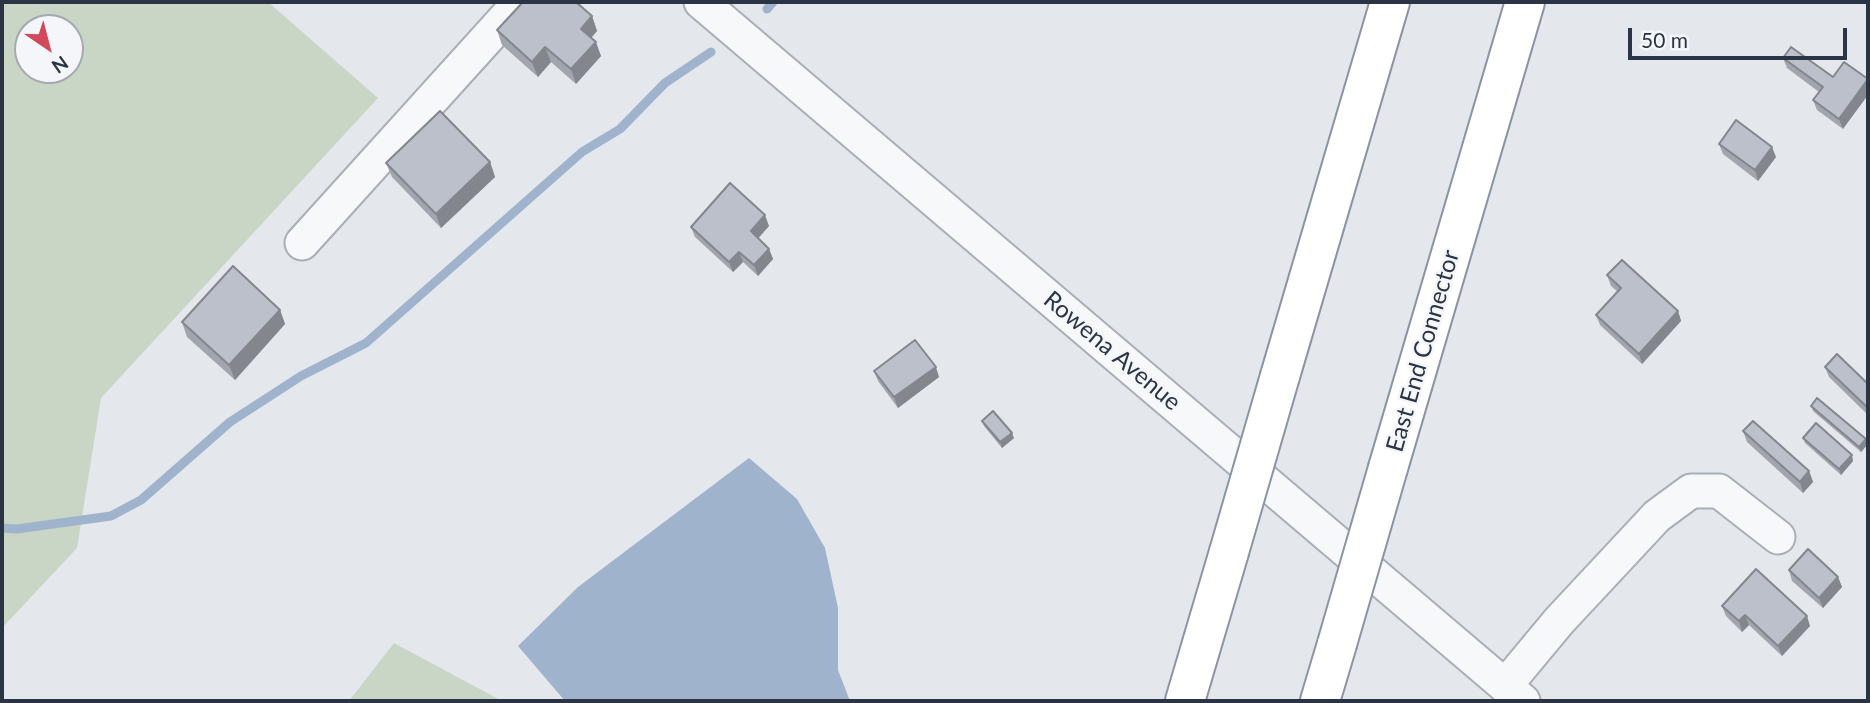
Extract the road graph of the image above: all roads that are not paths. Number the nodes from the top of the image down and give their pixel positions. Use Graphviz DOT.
graph roads {
  1 [pos="520,2"];
  2 [pos="701,2"];
  3 [pos="1390,2"];
  4 [pos="1525,2"];
  5 [pos="302,243"];
  6 [pos="1778,537"];
  7 [pos="1514,694"];
  8 [pos="1185,701"];
  9 [pos="1320,701"];
  1 -- 5 [label="street"];
  2 -- 7 [label="street, Rowena Avenue"];
  3 -- 8 [label="highway, bridge"];
  4 -- 9 [label="highway, East End Connector, bridge"];
  6 -- 7 [label="street"];
}
